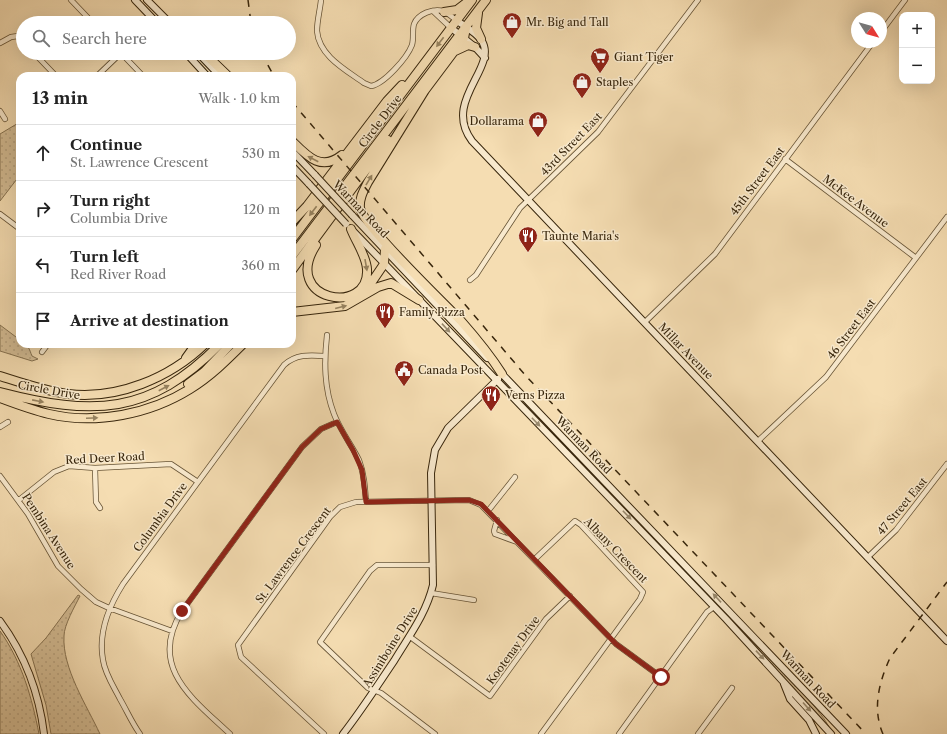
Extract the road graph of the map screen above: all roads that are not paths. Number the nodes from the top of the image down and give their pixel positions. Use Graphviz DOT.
graph roads {
  1 [pos="71,0"];
  2 [pos="135,0"];
  3 [pos="147,0"];
  4 [pos="321,0"];
  5 [pos="471,0"];
  6 [pos="486,0"];
  7 [pos="698,0"];
  8 [pos="905,0"];
  9 [pos="433,11"];
  10 [pos="478,11"];
  11 [pos="444,12"];
  12 [pos="86,16"];
  13 [pos="150,16"];
  14 [pos="163,16"];
  15 [pos="456,20"];
  16 [pos="887,24"];
  17 [pos="450,27"];
  18 [pos="466,28"];
  19 [pos="16,36"];
  20 [pos="461,36"];
  21 [pos="481,39"];
  22 [pos="0,42"];
  23 [pos="475,47"];
  24 [pos="869,48"];
  25 [pos="454,51"];
  26 [pos="429,56"];
  27 [pos="485,58"];
  28 [pos="41,60"];
  29 [pos="114,60"];
  30 [pos="128,60"];
  31 [pos="192,60"];
  32 [pos="205,60"];
  33 [pos="211,60"];
  34 [pos="52,72"];
  35 [pos="101,72"];
  36 [pos="139,72"];
  37 [pos="203,72"];
  38 [pos="216,72"];
  39 [pos="224,72"];
  40 [pos="425,90"];
  41 [pos="0,111"];
  42 [pos="4,119"];
  43 [pos="357,141"];
  44 [pos="296,145"];
  45 [pos="296,155"];
  46 [pos="785,160"];
  47 [pos="296,170"];
  48 [pos="366,171"];
  49 [pos="529,200"];
  50 [pos="0,214"];
  51 [pos="947,217"];
  52 [pos="296,218"];
  53 [pos="16,226"];
  54 [pos="349,226"];
  55 [pos="296,234"];
  56 [pos="385,249"];
  57 [pos="296,251"];
  58 [pos="916,258"];
  59 [pos="384,264"];
  60 [pos="296,265"];
  61 [pos="470,280"];
  62 [pos="358,300"];
  63 [pos="419,300"];
  64 [pos="296,312"];
  65 [pos="644,322"];
  66 [pos="327,335"];
  67 [pos="45,348"];
  68 [pos="193,348"];
  69 [pos="200,348"];
  70 [pos="216,348"];
  71 [pos="227,348"];
  72 [pos="239,348"];
  73 [pos="42,352"];
  74 [pos="325,356"];
  75 [pos="184,362"];
  76 [pos="502,374"];
  77 [pos="0,376"];
  78 [pos="496,380"];
  79 [pos="0,392"];
  80 [pos="0,398"];
  81 [pos="152,407"];
  82 [pos="8,422"];
  83 [pos="337,422"];
  84 [pos="0,427"];
  85 [pos="758,441"];
  86 [pos="947,464"];
  87 [pos="95,468"];
  88 [pos="0,476"];
  89 [pos="515,477"];
  90 [pos="198,482"];
  91 [pos="19,500"];
  92 [pos="432,501"];
  93 [pos="366,502"];
  94 [pos="100,508"];
  95 [pos="488,510"];
  96 [pos="497,520"];
  97 [pos="520,543"];
  98 [pos="868,557"];
  99 [pos="535,559"];
  100 [pos="433,565"];
  101 [pos="431,593"];
  102 [pos="570,596"];
  103 [pos="474,600"];
  104 [pos="714,606"];
  105 [pos="109,608"];
  106 [pos="0,621"];
  107 [pos="172,631"];
  108 [pos="409,636"];
  109 [pos="611,638"];
  110 [pos="947,641"];
  111 [pos="762,645"];
  112 [pos="661,677"];
  113 [pos="783,681"];
  114 [pos="732,688"];
  115 [pos="374,691"];
  116 [pos="840,728"];
  117 [pos="44,734"];
  118 [pos="140,734"];
  119 [pos="230,734"];
  120 [pos="324,734"];
  121 [pos="343,734"];
  122 [pos="435,734"];
  123 [pos="541,734"];
  124 [pos="619,734"];
  125 [pos="698,734"];
  126 [pos="816,734"];
  127 [pos="831,734"];
  128 [pos="835,734"];
  129 [pos="846,734"];
  1 -- 12 [label="street"];
  2 -- 13 [label="main road"];
  3 -- 14 [label="main road"];
  4 -- 9 [label="street"];
  5 -- 11 [label="highway"];
  5 -- 15 [label="highway, Circle Drive"];
  6 -- 10 [label="highway"];
  7 -- 49 [label="street, 43rd Street East"];
  8 -- 16 [label="street"];
  9 -- 11 [label="street"];
  9 -- 17 [label="street"];
  10 -- 18 [label="highway"];
  10 -- 21 [label="highway"];
  11 -- 15 [label="street"];
  15 -- 17 [label="highway, Circle Drive"];
  15 -- 18 [label="main road"];
  17 -- 20 [label="main road"];
  17 -- 26 [label="highway, Circle Drive, one-way"];
  18 -- 20 [label="highway"];
  18 -- 21 [label="main road"];
  19 -- 22 [label="street"];
  20 -- 23 [label="main road"];
  20 -- 25 [label="highway"];
  20 -- 57 [label="highway, Circle Drive"];
  21 -- 27 [label="main road"];
  23 -- 25 [label="highway"];
  23 -- 27 [label="main road"];
  24 -- 46 [label="street, 45th Street East"];
  25 -- 40 [label="highway"];
  26 -- 43 [label="highway"];
  26 -- 55 [label="highway, Circle Drive, one-way"];
  27 -- 49 [label="main road, Millar Avenue"];
  28 -- 34 [label="street"];
  29 -- 35 [label="street"];
  30 -- 36 [label="street"];
  31 -- 37 [label="main road"];
  32 -- 38 [label="main road"];
  33 -- 39 [label="highway"];
  40 -- 48 [label="highway"];
  76 -- 40 [label="highway, one-way"];
  41 -- 42 [label="street"];
  43 -- 44 [label="highway, one-way"];
  43 -- 52 [label="highway"];
  45 -- 56 [label="main road, Warman Road, bridge"];
  46 -- 58 [label="street, McKee Avenue"];
  46 -- 65 [label="street, 45th Street East"];
  47 -- 54 [label="main road, Warman Road, bridge"];
  54 -- 48 [label="highway, one-way"];
  48 -- 60 [label="highway"];
  49 -- 61 [label="street, 43rd Street East"];
  49 -- 65 [label="main road, Millar Avenue"];
  50 -- 53 [label="street"];
  51 -- 58 [label="street, 46 Street East"];
  54 -- 59 [label="main road, Warman Road"];
  56 -- 59 [label="highway"];
  56 -- 76 [label="main road, Warman Road"];
  58 -- 85 [label="street, 46 Street East"];
  59 -- 62 [label="highway"];
  59 -- 63 [label="main road, Warman Road"];
  62 -- 63 [label="highway"];
  64 -- 62 [label="highway, one-way"];
  63 -- 78 [label="main road, Warman Road, one-way"];
  65 -- 85 [label="main road, Millar Avenue"];
  66 -- 74 [label="street"];
  67 -- 73 [label="street"];
  68 -- 75 [label="highway"];
  69 -- 75 [label="highway, Circle Drive"];
  79 -- 70 [label="highway, Circle Drive, one-way"];
  71 -- 81 [label="highway"];
  72 -- 81 [label="highway"];
  74 -- 83 [label="street"];
  74 -- 90 [label="street, Columbia Drive"];
  75 -- 77 [label="highway, Circle Drive"];
  76 -- 78 [label="main road, Assiniboine Drive"];
  111 -- 76 [label="main road, Warman Road, one-way"];
  78 -- 92 [label="main road, Assiniboine Drive"];
  78 -- 104 [label="main road, Warman Road, one-way"];
  80 -- 81 [label="highway, one-way"];
  82 -- 84 [label="street"];
  83 -- 93 [label="street"];
  83 -- 107 [label="street"];
  85 -- 98 [label="main road, Millar Avenue"];
  86 -- 98 [label="street, 47 Street East"];
  87 -- 90 [label="street, Red Deer Road"];
  87 -- 91 [label="street, Red Deer Road"];
  87 -- 94 [label="street"];
  88 -- 91 [label="street, Pembina Avenue"];
  89 -- 95 [label="street"];
  90 -- 105 [label="street, Columbia Drive"];
  91 -- 105 [label="street, Pembina Avenue"];
  92 -- 93 [label="street, St. Lawrence Crescent"];
  92 -- 95 [label="street, St. Lawrence Crescent"];
  92 -- 100 [label="main road, Assiniboine Drive"];
  93 -- 120 [label="street, St. Lawrence Crescent"];
  95 -- 96 [label="street, St. Lawrence Crescent"];
  96 -- 97 [label="street, St. Lawrence Crescent"];
  96 -- 97 [label="street, St. Lawrence Crescent"];
  97 -- 99 [label="street, St. Lawrence Crescent"];
  98 -- 110 [label="main road, Millar Avenue"];
  99 -- 102 [label="street, St. Lawrence Crescent"];
  99 -- 109 [label="street, Albany Crescent"];
  100 -- 101 [label="main road, Assiniboine Drive"];
  100 -- 115 [label="street"];
  101 -- 103 [label="street"];
  101 -- 108 [label="main road, Assiniboine Drive"];
  102 -- 108 [label="street, Kootenay Drive"];
  102 -- 109 [label="street, St. Lawrence Crescent"];
  104 -- 111 [label="main road"];
  104 -- 112 [label="street"];
  104 -- 113 [label="main road, Warman Road, one-way"];
  105 -- 107 [label="street, Pembina Avenue"];
  105 -- 118 [label="street, Columbia Drive"];
  106 -- 117 [label="main road"];
  107 -- 119 [label="street"];
  108 -- 115 [label="main road, Assiniboine Drive"];
  109 -- 112 [label="street, St. Lawrence Crescent"];
  109 -- 123 [label="street, Albany Crescent"];
  111 -- 116 [label="main road, Warman Road"];
  112 -- 124 [label="street"];
  113 -- 126 [label="main road"];
  113 -- 127 [label="main road, Warman Road, one-way"];
  114 -- 125 [label="street"];
  115 -- 121 [label="main road, Assiniboine Drive"];
  115 -- 122 [label="street"];
  116 -- 128 [label="main road"];
  116 -- 129 [label="main road, Warman Road"];
}
